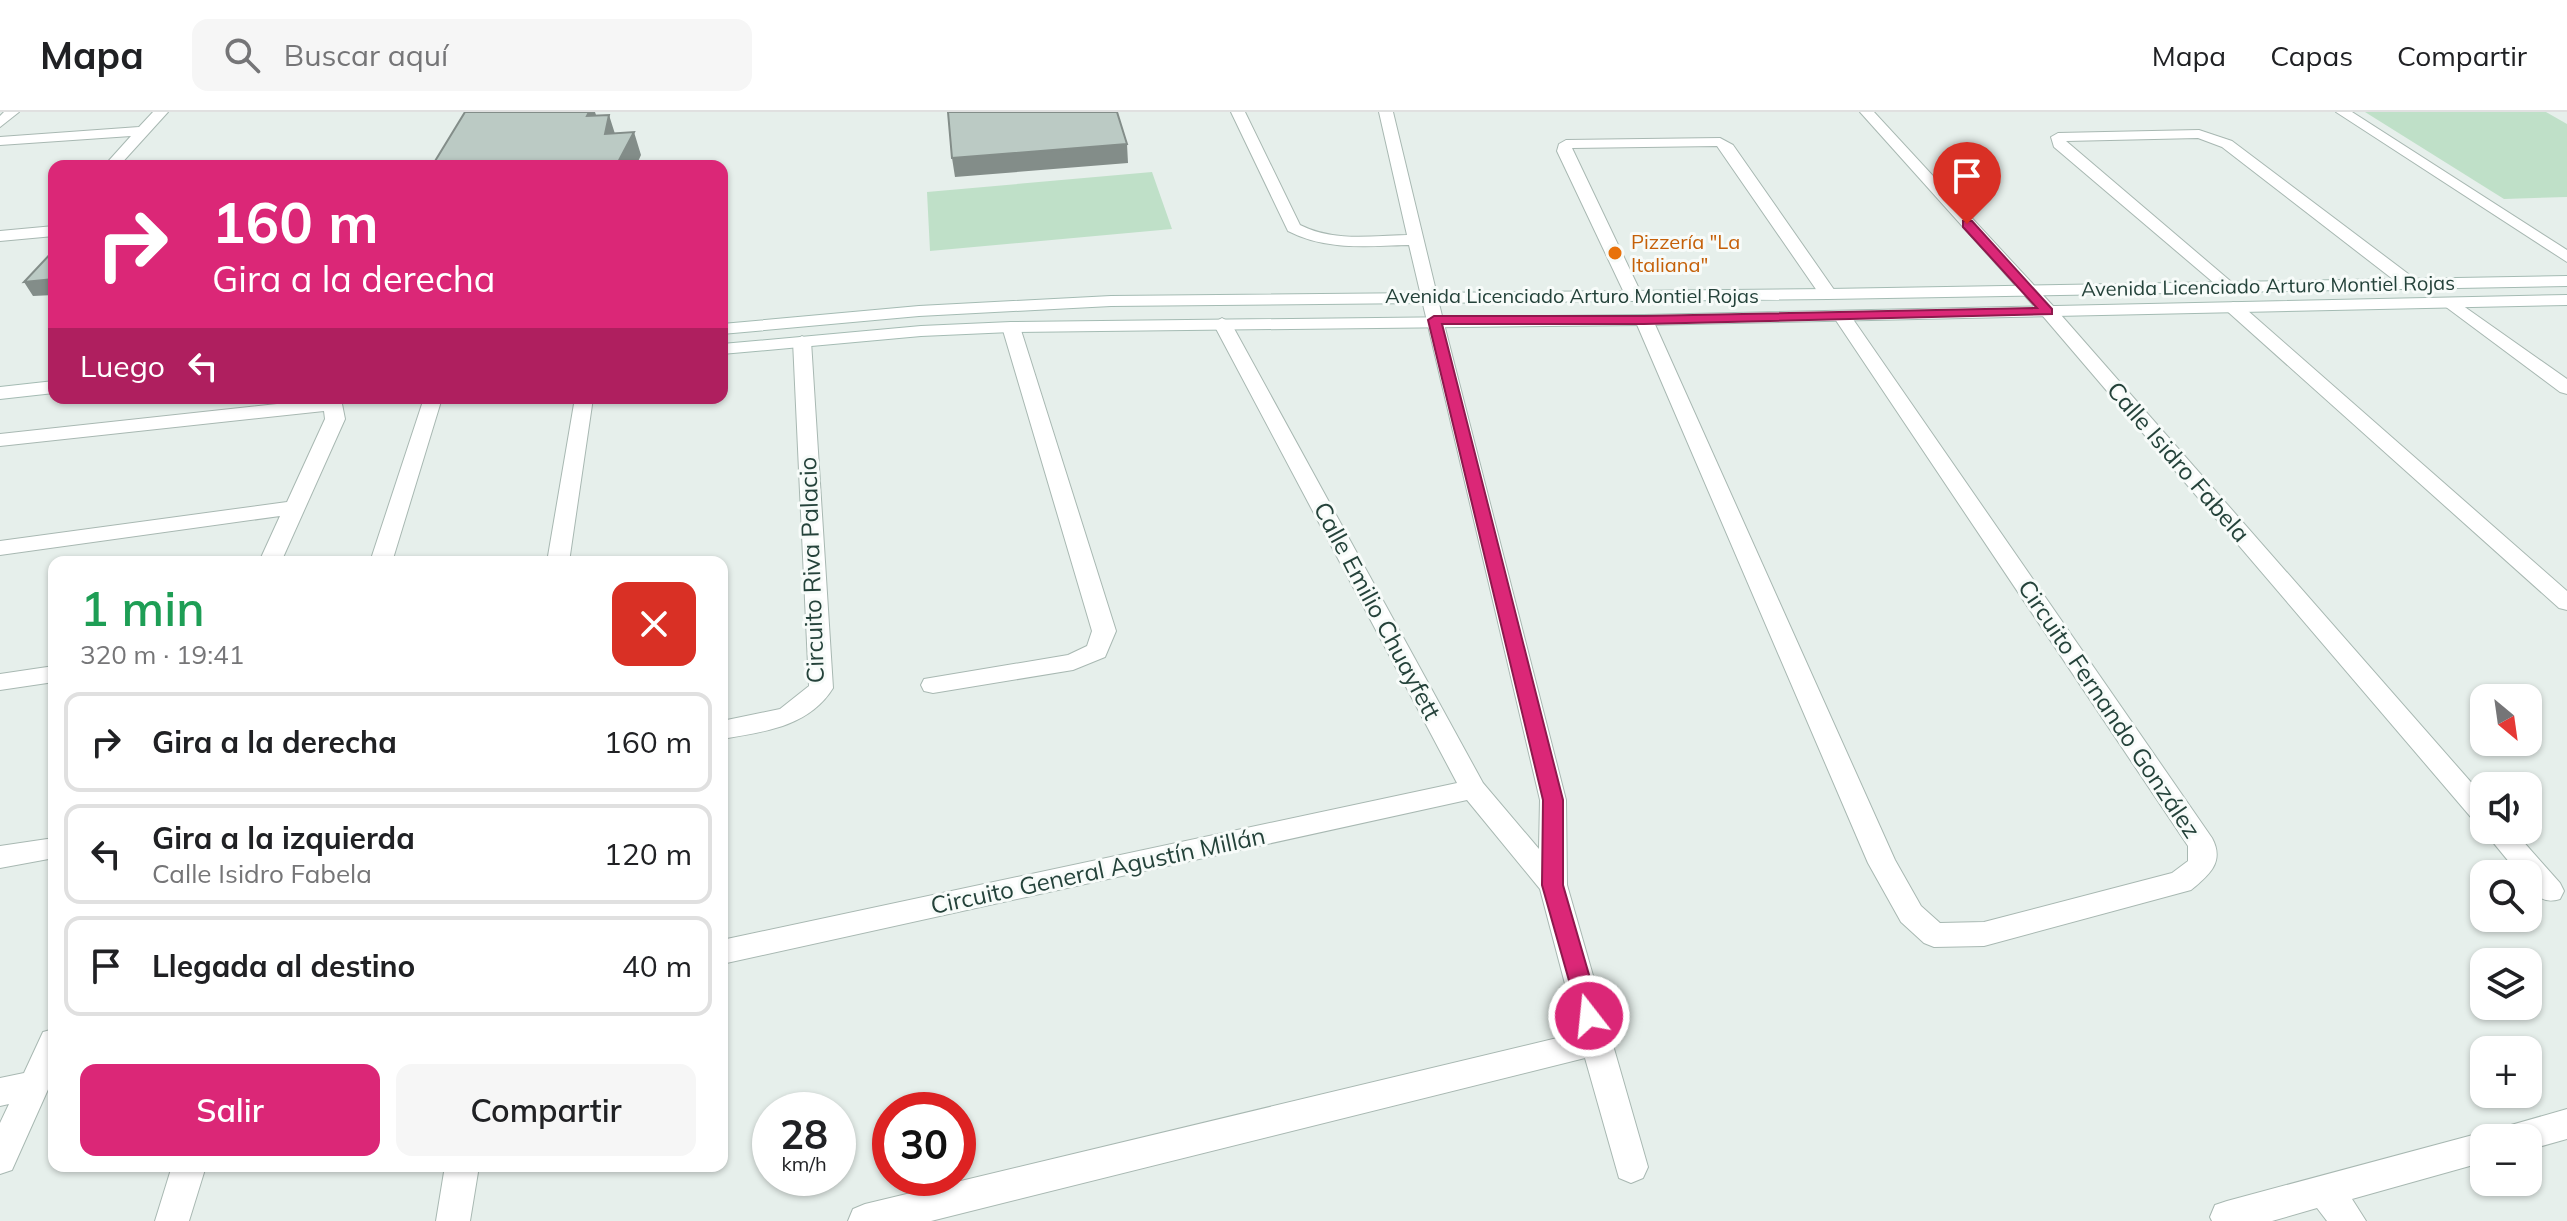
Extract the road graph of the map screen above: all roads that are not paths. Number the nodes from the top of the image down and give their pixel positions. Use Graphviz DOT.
graph roads {
  1 [pos="12,112"];
  2 [pos="161,112"];
  3 [pos="1238,112"];
  4 [pos="1386,112"];
  5 [pos="1867,112"];
  6 [pos="2343,112"];
  7 [pos="0,123"];
  8 [pos="144,131"];
  9 [pos="0,141"];
  10 [pos="117,160"];
  11 [pos="48,231"];
  12 [pos="0,236"];
  13 [pos="1416,240"];
  14 [pos="2567,257"];
  15 [pos="2567,281"];
  16 [pos="2409,283"];
  17 [pos="2227,285"];
  18 [pos="2027,291"];
  19 [pos="1828,294"];
  20 [pos="1633,295"];
  21 [pos="2567,300"];
  22 [pos="2452,303"];
  23 [pos="2233,307"];
  24 [pos="1432,309"];
  25 [pos="2048,311"];
  26 [pos="1842,316"];
  27 [pos="1644,320"];
  28 [pos="1222,323"];
  29 [pos="1011,327"];
  30 [pos="728,328"];
  31 [pos="802,341"];
  32 [pos="728,348"];
  33 [pos="48,388"];
  34 [pos="2567,388"];
  35 [pos="0,393"];
  36 [pos="431,404"];
  37 [pos="583,404"];
  38 [pos="0,440"];
  39 [pos="292,508"];
  40 [pos="0,548"];
  41 [pos="272,556"];
  42 [pos="383,556"];
  43 [pos="559,556"];
  44 [pos="2567,603"];
  45 [pos="48,675"];
  46 [pos="0,682"];
  47 [pos="933,685"];
  48 [pos="728,729"];
  49 [pos="1473,789"];
  50 [pos="2470,799"];
  51 [pos="2509,844"];
  52 [pos="48,849"];
  53 [pos="0,857"];
  54 [pos="1553,885"];
  55 [pos="2550,891"];
  56 [pos="728,951"];
  57 [pos="1597,1042"];
  58 [pos="48,1055"];
  59 [pos="34,1085"];
  60 [pos="0,1092"];
  61 [pos="2567,1124"];
  62 [pos="2542,1131"];
  63 [pos="2470,1151"];
  64 [pos="0,1159"];
  65 [pos="1631,1167"];
  66 [pos="187,1172"];
  67 [pos="461,1172"];
  68 [pos="2324,1191"];
  69 [pos="2227,1217"];
  70 [pos="172,1221"];
  71 [pos="453,1221"];
  72 [pos="865,1221"];
  73 [pos="2349,1221"];
  1 -- 7 [label="street"];
  2 -- 8 [label="street"];
  3 -- 13 [label="street"];
  4 -- 13 [label="street"];
  5 -- 18 [label="street, Calle Isidro Fabela"];
  6 -- 14 [label="street"];
  8 -- 9 [label="street"];
  8 -- 10 [label="street"];
  11 -- 12 [label="street"];
  13 -- 24 [label="street"];
  15 -- 16 [label="street, Avenida Licenciado Arturo Montiel Rojas"];
  16 -- 17 [label="street, Avenida Licenciado Arturo Montiel Rojas"];
  16 -- 17 [label="street"];
  17 -- 18 [label="street, Avenida Licenciado Arturo Montiel Rojas"];
  18 -- 19 [label="street, Avenida Licenciado Arturo Montiel Rojas"];
  18 -- 25 [label="street, Calle Isidro Fabela"];
  19 -- 20 [label="street, Avenida Licenciado Arturo Montiel Rojas"];
  19 -- 20 [label="street"];
  20 -- 24 [label="street, Avenida Licenciado Arturo Montiel Rojas"];
  21 -- 22 [label="street, Avenida Licenciado Arturo Montiel Rojas"];
  22 -- 23 [label="street, Avenida Licenciado Arturo Montiel Rojas"];
  22 -- 34 [label="street"];
  23 -- 25 [label="street, Avenida Licenciado Arturo Montiel Rojas"];
  23 -- 44 [label="street"];
  24 -- 27 [label="street, Avenida Licenciado Arturo Montiel Rojas"];
  24 -- 28 [label="street, Avenida Licenciado Arturo Montiel Rojas"];
  24 -- 30 [label="street, Avenida Licenciado Arturo Montiel Rojas"];
  24 -- 54 [label="street"];
  25 -- 26 [label="street, Avenida Licenciado Arturo Montiel Rojas"];
  25 -- 50 [label="street, Calle Isidro Fabela"];
  26 -- 27 [label="street, Avenida Licenciado Arturo Montiel Rojas"];
  26 -- 27 [label="street, Circuito Fernando González"];
  28 -- 29 [label="street, Avenida Licenciado Arturo Montiel Rojas"];
  28 -- 49 [label="street, Calle Emilio Chuayfett"];
  29 -- 31 [label="street, Avenida Licenciado Arturo Montiel Rojas"];
  29 -- 47 [label="street"];
  31 -- 32 [label="street, Avenida Licenciado Arturo Montiel Rojas"];
  31 -- 48 [label="street, Circuito Riva Palacio"];
  33 -- 35 [label="street"];
  36 -- 42 [label="street"];
  37 -- 43 [label="street"];
  38 -- 39 [label="street"];
  39 -- 40 [label="street"];
  39 -- 41 [label="street"];
  45 -- 46 [label="street"];
  49 -- 54 [label="street, Calle Emilio Chuayfett"];
  49 -- 56 [label="street, Circuito General Agustín Millán"];
  51 -- 55 [label="street"];
  52 -- 53 [label="street"];
  54 -- 57 [label="street"];
  57 -- 65 [label="street"];
  57 -- 72 [label="street"];
  58 -- 59 [label="street"];
  59 -- 60 [label="street"];
  59 -- 64 [label="street"];
  61 -- 62 [label="street"];
  63 -- 68 [label="street"];
  66 -- 70 [label="street"];
  67 -- 71 [label="street"];
  68 -- 69 [label="street"];
  68 -- 73 [label="street"];
}
